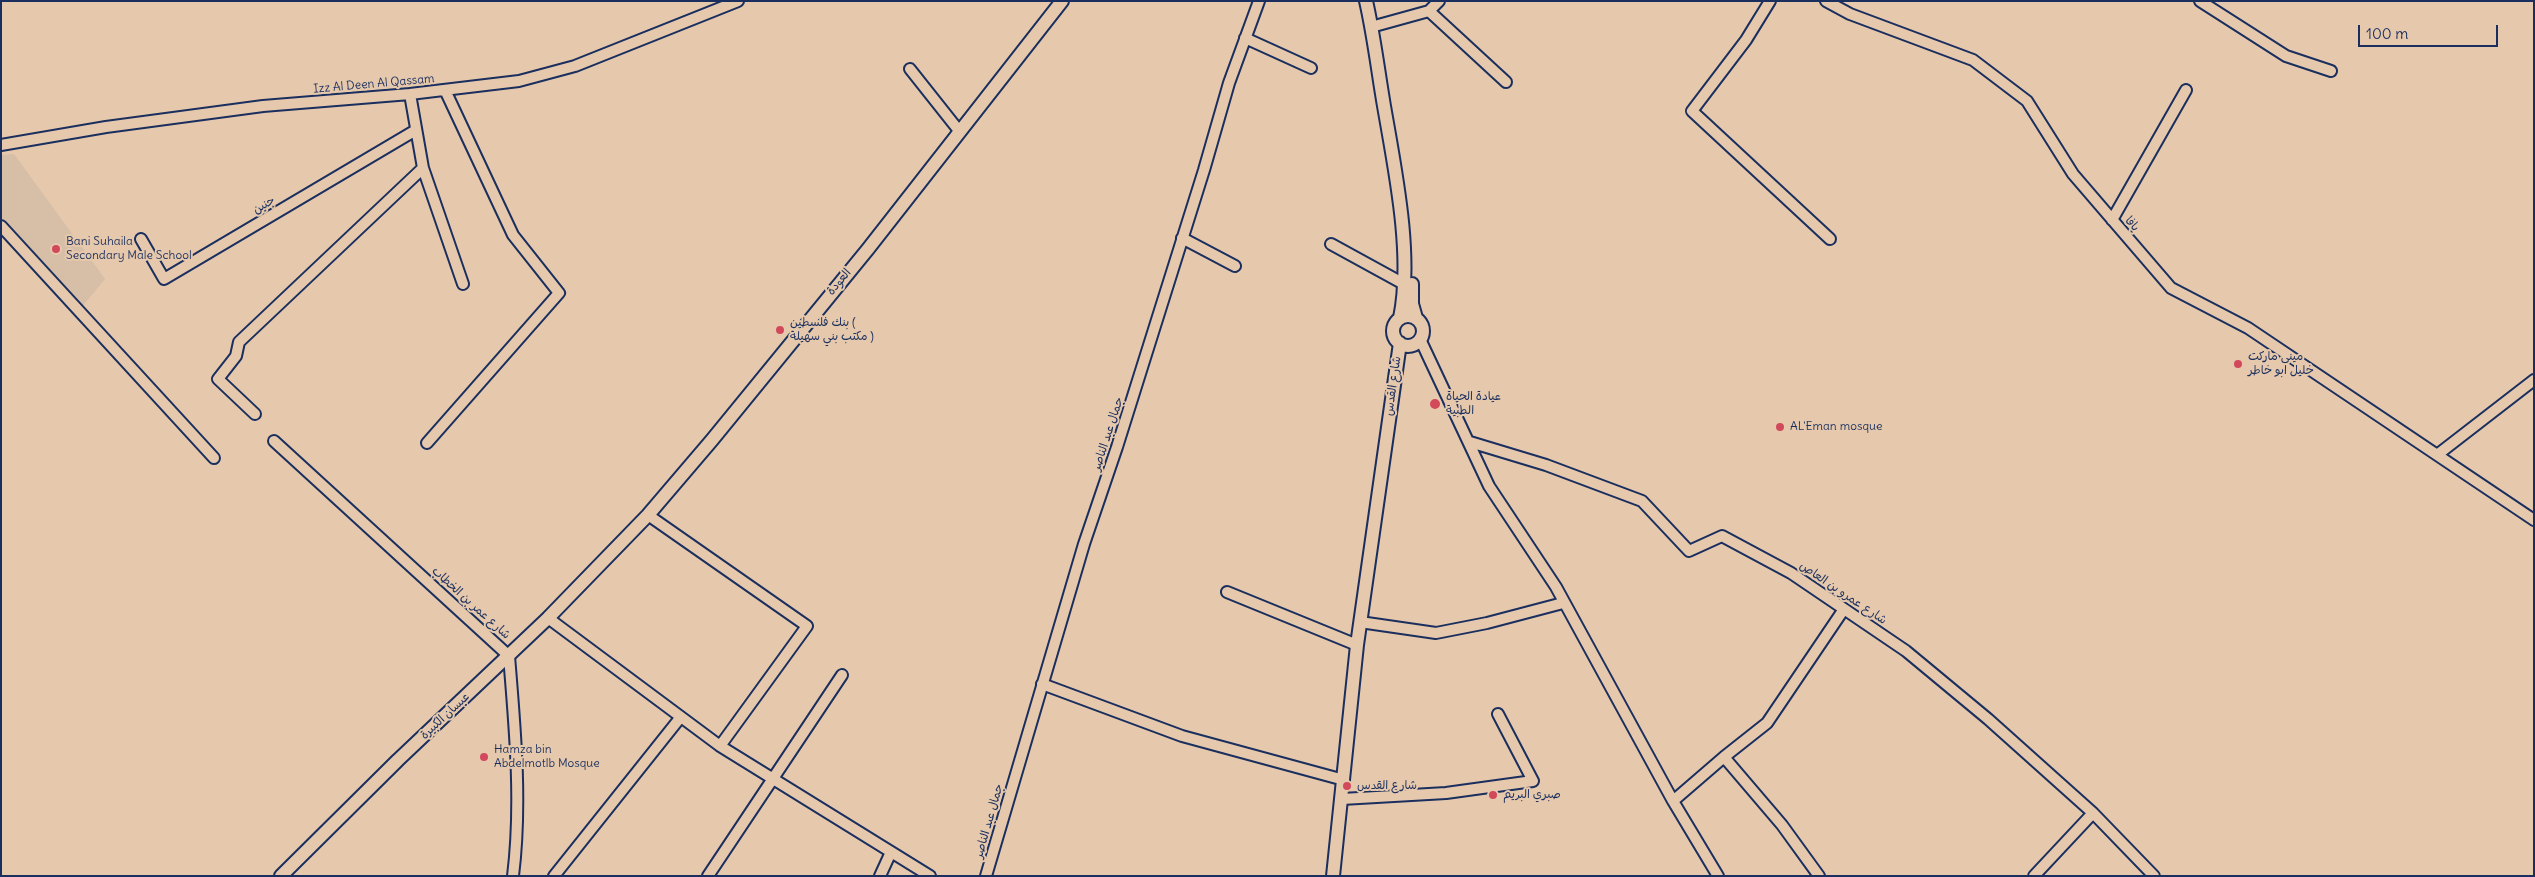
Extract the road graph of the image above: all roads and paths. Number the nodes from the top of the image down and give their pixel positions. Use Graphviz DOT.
graph roads {
  1 [pos="738,1"];
  2 [pos="1062,1"];
  3 [pos="1259,1"];
  4 [pos="1439,1"];
  5 [pos="1770,1"];
  6 [pos="1826,1"];
  7 [pos="2200,1"];
  8 [pos="1367,5"];
  9 [pos="1429,11"];
  10 [pos="1372,26"];
  11 [pos="1245,38"];
  12 [pos="1311,68"];
  13 [pos="910,69"];
  14 [pos="2330,71"];
  15 [pos="1506,82"];
  16 [pos="445,90"];
  17 [pos="2186,90"];
  18 [pos="410,94"];
  19 [pos="416,130"];
  20 [pos="960,132"];
  21 [pos="1,145"];
  22 [pos="423,168"];
  23 [pos="2112,220"];
  24 [pos="1,226"];
  25 [pos="1182,238"];
  26 [pos="142,239"];
  27 [pos="1830,239"];
  28 [pos="1331,244"];
  29 [pos="1235,266"];
  30 [pos="463,284"];
  31 [pos="1404,284"];
  32 [pos="1400,318"];
  33 [pos="1416,318"];
  34 [pos="1420,339"];
  35 [pos="1400,343"];
  36 [pos="2534,380"];
  37 [pos="255,414"];
  38 [pos="274,441"];
  39 [pos="1470,442"];
  40 [pos="427,443"];
  41 [pos="2437,455"];
  42 [pos="214,458"];
  43 [pos="648,515"];
  44 [pos="2534,520"];
  45 [pos="608,556"];
  46 [pos="1226,592"];
  47 [pos="1564,603"];
  48 [pos="1844,609"];
  49 [pos="548,618"];
  50 [pos="1360,622"];
  51 [pos="1357,645"];
  52 [pos="509,656"];
  53 [pos="842,676"];
  54 [pos="1042,684"];
  55 [pos="1498,714"];
  56 [pos="680,718"];
  57 [pos="720,746"];
  58 [pos="1724,757"];
  59 [pos="772,779"];
  60 [pos="1344,780"];
  61 [pos="1342,799"];
  62 [pos="1673,801"];
  63 [pos="2093,813"];
  64 [pos="891,852"];
  65 [pos="281,876"];
  66 [pos="513,876"];
  67 [pos="554,876"];
  68 [pos="708,876"];
  69 [pos="880,876"];
  70 [pos="930,876"];
  71 [pos="986,876"];
  72 [pos="1333,876"];
  73 [pos="1718,876"];
  74 [pos="1819,876"];
  75 [pos="2034,876"];
  76 [pos="2154,876"];
  1 -- 16 [label="street, Izz Al Deen Al Qassam"];
  2 -- 20 [label="main road, العودة"];
  3 -- 11 [label="street, جمال عبد الناصر"];
  4 -- 9 [label="street"];
  5 -- 27 [label="street"];
  6 -- 23 [label="street, يافا"];
  7 -- 14 [label="street"];
  8 -- 10 [label="main road"];
  9 -- 10 [label="street"];
  9 -- 15 [label="street"];
  10 -- 31 [label="main road"];
  10 -- 33 [label="main road"];
  11 -- 12 [label="street"];
  11 -- 25 [label="street, جمال عبد الناصر"];
  13 -- 20 [label="street"];
  16 -- 18 [label="street, Izz Al Deen Al Qassam"];
  16 -- 40 [label="street"];
  17 -- 23 [label="street"];
  18 -- 19 [label="street"];
  18 -- 21 [label="street, Izz Al Deen Al Qassam"];
  19 -- 22 [label="street"];
  19 -- 26 [label="street, جنين"];
  20 -- 43 [label="main road, العودة"];
  22 -- 30 [label="street"];
  22 -- 37 [label="street"];
  23 -- 41 [label="street, يافا"];
  24 -- 42 [label="street"];
  25 -- 29 [label="street"];
  25 -- 54 [label="street, جمال عبد الناصر"];
  28 -- 31 [label="street"];
  31 -- 32 [label="main road"];
  32 -- 33 [label="main road"];
  32 -- 35 [label="main road"];
  33 -- 34 [label="main road"];
  34 -- 35 [label="main road"];
  34 -- 39 [label="street"];
  35 -- 50 [label="main road, شارع القدس"];
  36 -- 41 [label="street"];
  38 -- 52 [label="street, شارع عمر بن الخطاب"];
  39 -- 47 [label="street"];
  39 -- 48 [label="street, شارع عمرو بن العاص"];
  41 -- 44 [label="street, يافا"];
  43 -- 45 [label="main road, العودة"];
  43 -- 57 [label="street"];
  45 -- 49 [label="main road, عبسان الكبيرة"];
  46 -- 51 [label="street"];
  47 -- 50 [label="street"];
  47 -- 62 [label="street"];
  48 -- 58 [label="street"];
  48 -- 63 [label="street, شارع عمرو بن العاص"];
  49 -- 52 [label="main road, عبسان الكبيرة"];
  49 -- 56 [label="street"];
  50 -- 51 [label="main road, شارع القدس"];
  51 -- 60 [label="main road, شارع القدس"];
  52 -- 65 [label="main road, عبسان الكبيرة"];
  52 -- 66 [label="street, شارع عمر بن الخطاب"];
  53 -- 59 [label="street"];
  54 -- 60 [label="street"];
  54 -- 71 [label="street, جمال عبد الناصر"];
  55 -- 61 [label="street"];
  56 -- 57 [label="street"];
  56 -- 67 [label="street"];
  57 -- 59 [label="street"];
  58 -- 62 [label="street"];
  58 -- 74 [label="street"];
  59 -- 64 [label="street"];
  59 -- 68 [label="street"];
  60 -- 61 [label="main road, شارع القدس"];
  61 -- 72 [label="main road, شارع القدس"];
  62 -- 73 [label="street"];
  63 -- 75 [label="street"];
  63 -- 76 [label="street, شارع عمرو بن العاص"];
  64 -- 69 [label="street"];
  64 -- 70 [label="street"];
}
